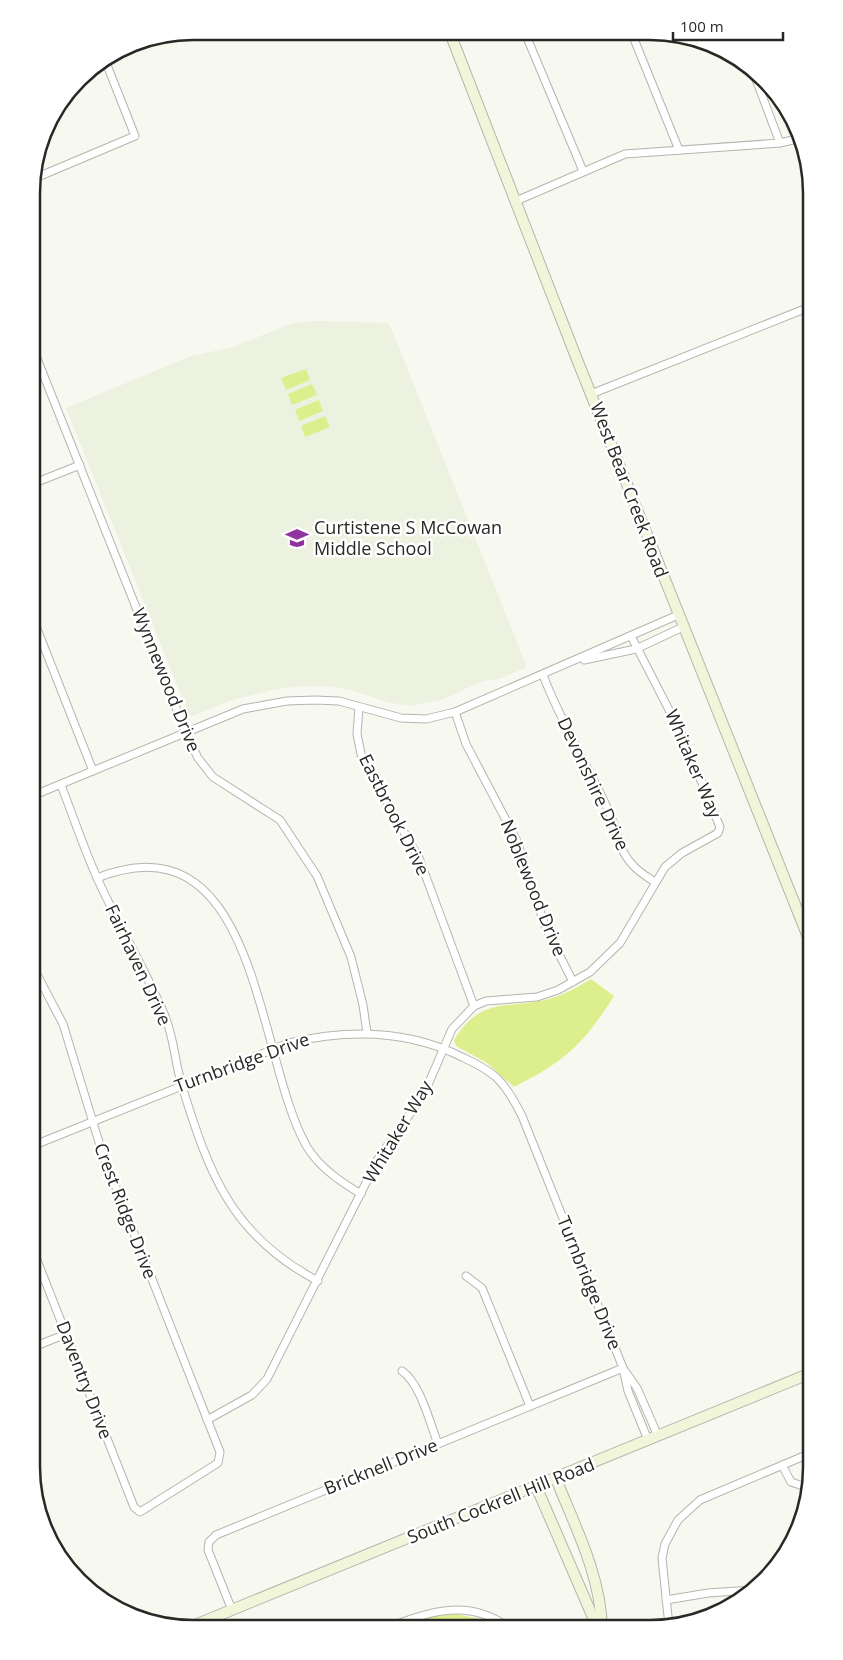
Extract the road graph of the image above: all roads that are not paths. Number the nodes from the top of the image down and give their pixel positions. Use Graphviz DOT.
graph roads {
  1 [pos="453,40"];
  2 [pos="528,40"];
  3 [pos="634,40"];
  4 [pos="107,67"];
  5 [pos="758,85"];
  6 [pos="793,140"];
  7 [pos="780,143"];
  8 [pos="679,150"];
  9 [pos="583,171"];
  10 [pos="41,176"];
  11 [pos="516,201"];
  12 [pos="803,310"];
  13 [pos="40,366"];
  14 [pos="591,394"];
  15 [pos="80,465"];
  16 [pos="40,481"];
  17 [pos="678,614"];
  18 [pos="683,627"];
  19 [pos="40,636"];
  20 [pos="630,636"];
  21 [pos="636,649"];
  22 [pos="571,662"];
  23 [pos="543,675"];
  24 [pos="359,707"];
  25 [pos="455,712"];
  26 [pos="186,734"];
  27 [pos="93,771"];
  28 [pos="61,785"];
  29 [pos="40,793"];
  30 [pos="97,878"];
  31 [pos="655,882"];
  32 [pos="803,925"];
  33 [pos="40,980"];
  34 [pos="573,982"];
  35 [pos="474,1006"];
  36 [pos="367,1033"];
  37 [pos="444,1047"];
  38 [pos="272,1050"];
  39 [pos="181,1084"];
  40 [pos="91,1122"];
  41 [pos="40,1143"];
  42 [pos="361,1194"];
  43 [pos="40,1266"];
  44 [pos="466,1276"];
  45 [pos="318,1280"];
  46 [pos="66,1334"];
  47 [pos="40,1345"];
  48 [pos="623,1368"];
  49 [pos="402,1371"];
  50 [pos="803,1376"];
  51 [pos="530,1406"];
  52 [pos="207,1420"];
  53 [pos="653,1438"];
  54 [pos="438,1444"];
  55 [pos="803,1456"];
  56 [pos="221,1457"];
  57 [pos="782,1465"];
  58 [pos="556,1479"];
  59 [pos="536,1486"];
  60 [pos="802,1486"];
  61 [pos="739,1591"];
  62 [pos="666,1600"];
  63 [pos="232,1610"];
  64 [pos="668,1619"];
  65 [pos="207,1620"];
  66 [pos="414,1620"];
  67 [pos="493,1620"];
  68 [pos="594,1620"];
  69 [pos="601,1620"];
  1 -- 11 [label="main road, West Bear Creek Road"];
  2 -- 9 [label="street"];
  3 -- 8 [label="street"];
  4 -- 10 [label="street"];
  5 -- 7 [label="street"];
  6 -- 7 [label="street"];
  7 -- 8 [label="street"];
  8 -- 9 [label="street"];
  9 -- 11 [label="street"];
  11 -- 14 [label="main road, West Bear Creek Road"];
  12 -- 14 [label="street"];
  13 -- 15 [label="street, Wynnewood Drive"];
  14 -- 17 [label="main road, West Bear Creek Road"];
  15 -- 16 [label="street"];
  15 -- 26 [label="street, Wynnewood Drive"];
  17 -- 18 [label="main road, West Bear Creek Road"];
  17 -- 20 [label="street"];
  18 -- 21 [label="street"];
  18 -- 32 [label="main road, West Bear Creek Road"];
  19 -- 27 [label="street"];
  20 -- 21 [label="street, Whitaker Way"];
  20 -- 22 [label="street"];
  21 -- 22 [label="street"];
  21 -- 31 [label="street, Whitaker Way"];
  22 -- 23 [label="street"];
  23 -- 25 [label="street"];
  23 -- 31 [label="street, Devonshire Drive"];
  24 -- 25 [label="street"];
  24 -- 26 [label="street"];
  24 -- 35 [label="street, Eastbrook Drive"];
  25 -- 34 [label="street, Noblewood Drive"];
  26 -- 27 [label="street"];
  26 -- 36 [label="street, Wynnewood Drive"];
  27 -- 28 [label="street"];
  28 -- 29 [label="street"];
  28 -- 30 [label="street, Fairhaven Drive"];
  30 -- 38 [label="street"];
  30 -- 39 [label="street, Fairhaven Drive"];
  31 -- 34 [label="street, Whitaker Way"];
  33 -- 40 [label="street, Crest Ridge Drive"];
  34 -- 35 [label="street, Whitaker Way"];
  35 -- 37 [label="street, Whitaker Way"];
  36 -- 37 [label="street, Turnbridge Drive"];
  36 -- 38 [label="street, Turnbridge Drive"];
  37 -- 42 [label="street, Whitaker Way"];
  37 -- 48 [label="street, Turnbridge Drive"];
  38 -- 39 [label="street, Turnbridge Drive"];
  38 -- 42 [label="street"];
  39 -- 40 [label="street, Turnbridge Drive"];
  39 -- 45 [label="street, Fairhaven Drive"];
  40 -- 41 [label="street, Turnbridge Drive"];
  40 -- 52 [label="street, Crest Ridge Drive"];
  42 -- 45 [label="street, Whitaker Way"];
  43 -- 46 [label="street, Daventry Drive"];
  44 -- 51 [label="street"];
  45 -- 52 [label="street, Whitaker Way"];
  46 -- 47 [label="street"];
  46 -- 56 [label="street, Daventry Drive"];
  48 -- 51 [label="street, Bricknell Drive"];
  48 -- 53 [label="street, Turnbridge Drive"];
  49 -- 54 [label="street"];
  50 -- 53 [label="main road, South Cockrell Hill Road"];
  51 -- 54 [label="street, Bricknell Drive"];
  52 -- 56 [label="street, Crest Ridge Drive"];
  53 -- 58 [label="main road, South Cockrell Hill Road"];
  54 -- 63 [label="street, Bricknell Drive"];
  55 -- 57 [label="street"];
  57 -- 60 [label="street"];
  57 -- 62 [label="street"];
  58 -- 59 [label="main road, South Cockrell Hill Road"];
  58 -- 69 [label="main road"];
  59 -- 63 [label="main road, South Cockrell Hill Road"];
  59 -- 68 [label="main road"];
  61 -- 62 [label="street"];
  62 -- 64 [label="street"];
  63 -- 65 [label="main road, South Cockrell Hill Road"];
  66 -- 67 [label="street"];
}
